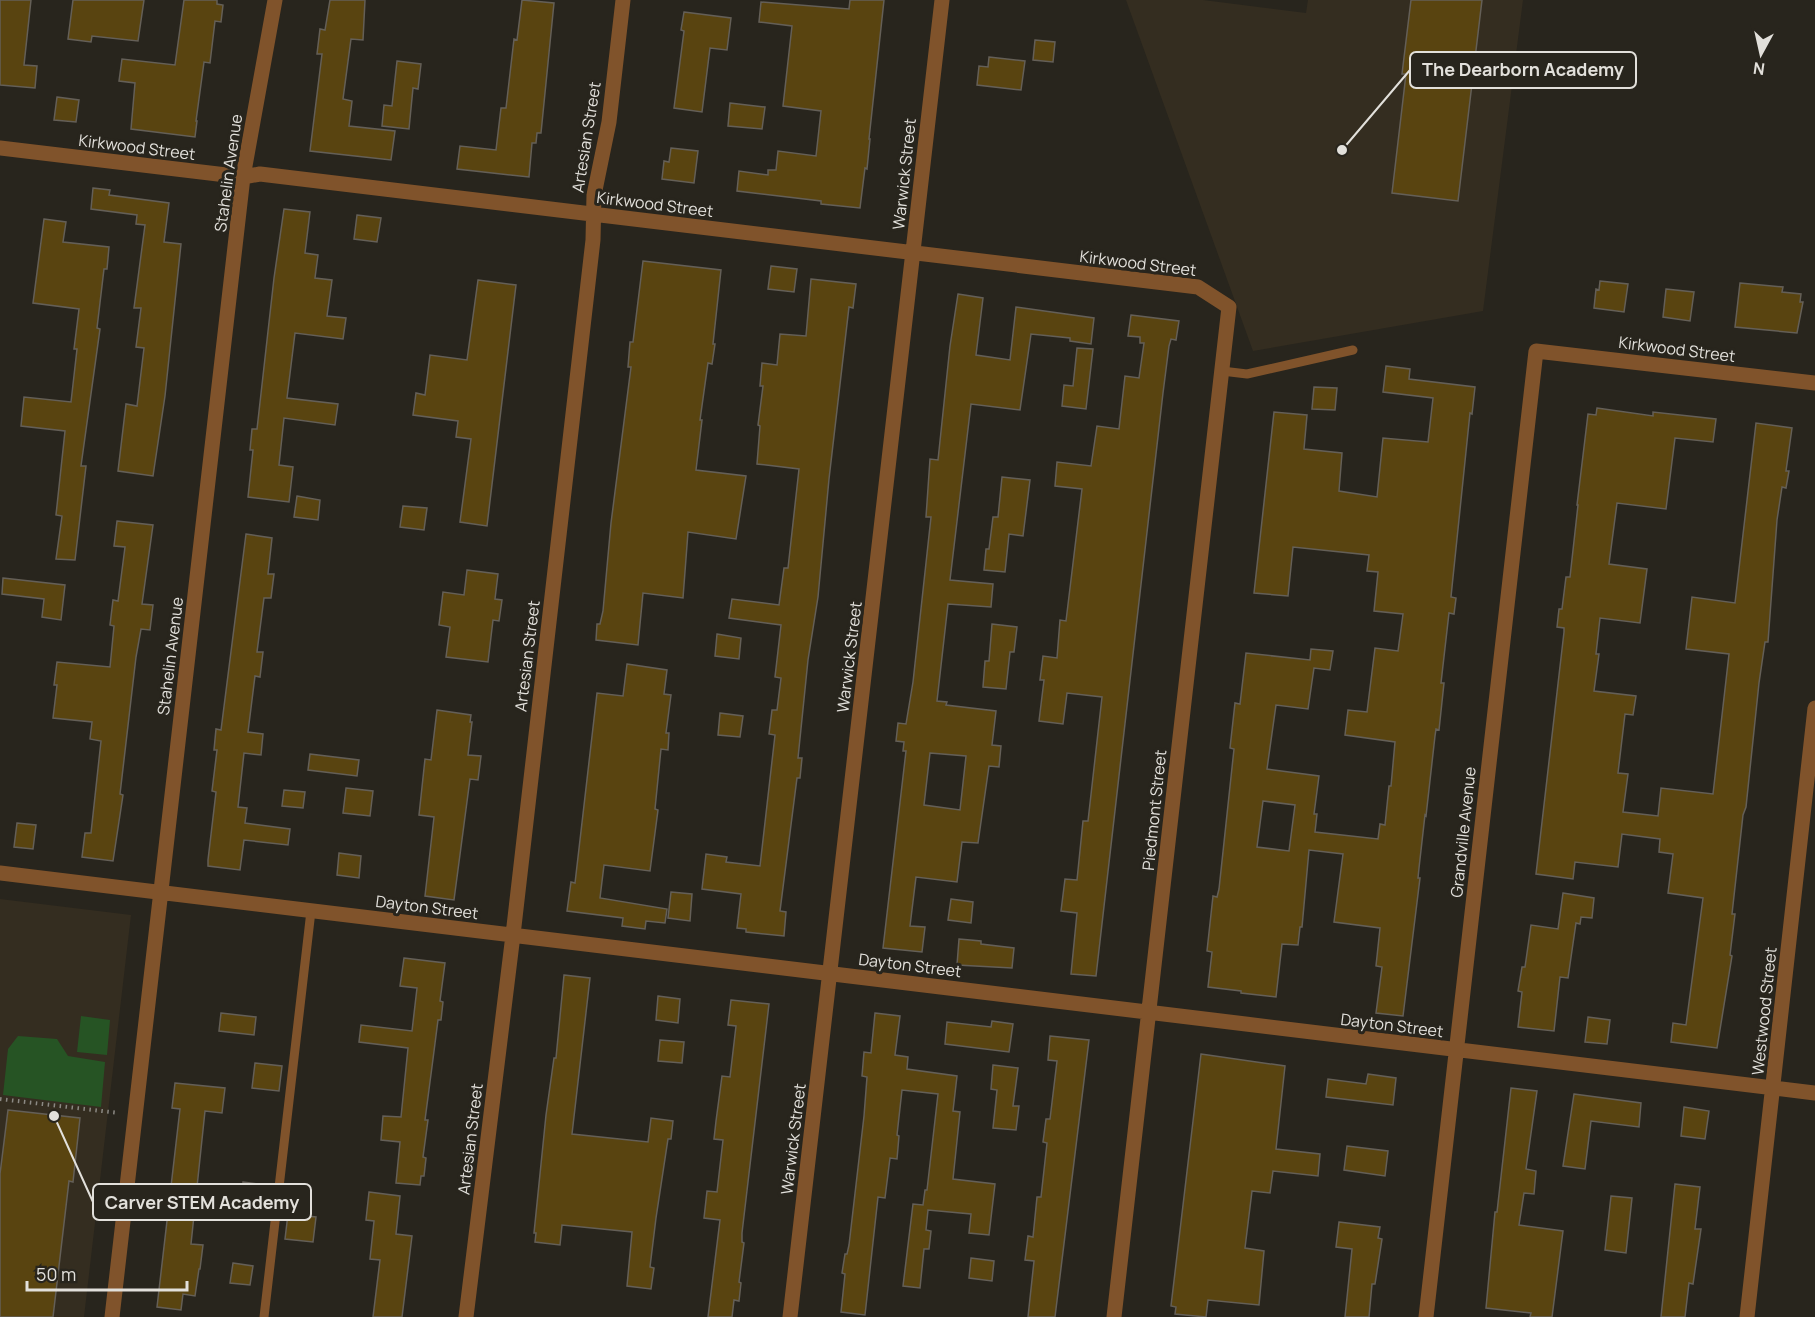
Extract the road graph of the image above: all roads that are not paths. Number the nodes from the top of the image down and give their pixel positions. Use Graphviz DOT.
graph roads {
  1 [pos="275,0"];
  2 [pos="622,0"];
  3 [pos="942,0"];
  4 [pos="0,148"];
  5 [pos="243,177"];
  6 [pos="594,215"];
  7 [pos="914,254"];
  8 [pos="1229,307"];
  9 [pos="1353,350"];
  10 [pos="1536,351"];
  11 [pos="1222,371"];
  12 [pos="1815,383"];
  13 [pos="1815,708"];
  14 [pos="0,873"];
  15 [pos="160,892"];
  16 [pos="311,911"];
  17 [pos="513,935"];
  18 [pos="831,974"];
  19 [pos="1149,1012"];
  20 [pos="1456,1051"];
  21 [pos="1774,1088"];
  22 [pos="1815,1093"];
  23 [pos="112,1317"];
  24 [pos="264,1317"];
  25 [pos="466,1317"];
  26 [pos="790,1317"];
  27 [pos="1114,1317"];
  28 [pos="1426,1317"];
  29 [pos="1748,1317"];
  1 -- 5 [label="street, Stahelin Avenue"];
  2 -- 6 [label="street, Artesian Street"];
  3 -- 7 [label="street, Warwick Street"];
  4 -- 5 [label="street, Kirkwood Street"];
  5 -- 6 [label="street, Kirkwood Street"];
  5 -- 15 [label="street, Stahelin Avenue"];
  6 -- 7 [label="street, Kirkwood Street"];
  6 -- 17 [label="street, Artesian Street"];
  7 -- 8 [label="street, Kirkwood Street"];
  7 -- 18 [label="street, Warwick Street"];
  8 -- 11 [label="street, Piedmont Street"];
  9 -- 11 [label="lane"];
  10 -- 12 [label="street, Kirkwood Street"];
  10 -- 20 [label="street, Grandville Avenue"];
  11 -- 19 [label="street, Piedmont Street"];
  13 -- 21 [label="street, Westwood Street"];
  14 -- 15 [label="street, Dayton Street"];
  15 -- 16 [label="street, Dayton Street"];
  15 -- 23 [label="street, Stahelin Avenue"];
  16 -- 17 [label="street, Dayton Street"];
  16 -- 24 [label="lane"];
  17 -- 18 [label="street, Dayton Street"];
  17 -- 25 [label="street, Artesian Street"];
  18 -- 19 [label="street, Dayton Street"];
  18 -- 26 [label="street, Warwick Street"];
  19 -- 20 [label="street, Dayton Street"];
  19 -- 27 [label="street, Piedmont Street"];
  20 -- 21 [label="street, Dayton Street"];
  20 -- 28 [label="street, Grandville Avenue"];
  21 -- 22 [label="street, Dayton Street"];
  21 -- 29 [label="street, Westwood Street"];
}
